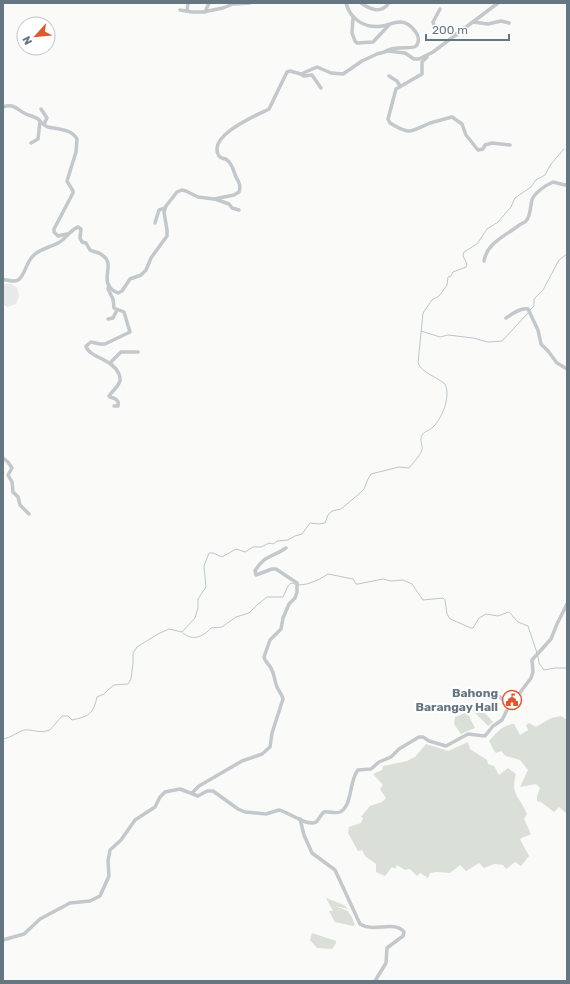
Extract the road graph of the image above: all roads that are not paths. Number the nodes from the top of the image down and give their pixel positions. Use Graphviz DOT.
graph roads {
  1 [pos="188,3"];
  2 [pos="209,3"];
  3 [pos="250,3"];
  4 [pos="346,3"];
  5 [pos="361,3"];
  6 [pos="373,3"];
  7 [pos="389,3"];
  8 [pos="498,3"];
  9 [pos="370,8"];
  10 [pos="440,9"];
  11 [pos="180,10"];
  12 [pos="187,11"];
  13 [pos="205,12"];
  14 [pos="353,17"];
  15 [pos="473,22"];
  16 [pos="509,22"];
  17 [pos="390,24"];
  18 [pos="457,35"];
  19 [pos="384,52"];
  20 [pos="430,54"];
  21 [pos="300,74"];
  22 [pos="389,76"];
  23 [pos="400,86"];
  24 [pos="321,88"];
  25 [pos="3,107"];
  26 [pos="41,109"];
  27 [pos="40,121"];
  28 [pos="44,124"];
  29 [pos="30,143"];
  30 [pos="510,146"];
  31 [pos="567,184"];
  32 [pos="215,199"];
  33 [pos="165,208"];
  34 [pos="239,210"];
  35 [pos="155,223"];
  36 [pos="68,234"];
  37 [pos="484,261"];
  38 [pos="3,280"];
  39 [pos="109,285"];
  40 [pos="117,310"];
  41 [pos="506,318"];
  42 [pos="108,320"];
  43 [pos="138,352"];
  44 [pos="110,363"];
  45 [pos="567,369"];
  46 [pos="114,406"];
  47 [pos="3,458"];
  48 [pos="29,514"];
  49 [pos="286,548"];
  50 [pos="567,604"];
  51 [pos="497,695"];
  52 [pos="511,705"];
  53 [pos="192,793"];
  54 [pos="300,820"];
  55 [pos="3,940"];
  56 [pos="375,981"];
  1 -- 12 [label="street"];
  2 -- 13 [label="street"];
  3 -- 13 [label="street"];
  4 -- 14 [label="street"];
  5 -- 9 [label="street"];
  6 -- 9 [label="street"];
  7 -- 9 [label="street"];
  8 -- 15 [label="street"];
  10 -- 18 [label="street"];
  11 -- 12 [label="street"];
  12 -- 13 [label="street"];
  14 -- 17 [label="street"];
  14 -- 17 [label="street"];
  15 -- 16 [label="street"];
  15 -- 18 [label="street"];
  17 -- 19 [label="street"];
  18 -- 20 [label="street"];
  19 -- 20 [label="street"];
  19 -- 21 [label="street"];
  20 -- 23 [label="street"];
  21 -- 24 [label="street"];
  21 -- 32 [label="street"];
  22 -- 23 [label="street"];
  23 -- 30 [label="street"];
  25 -- 27 [label="street"];
  26 -- 28 [label="street"];
  27 -- 28 [label="street"];
  27 -- 29 [label="street"];
  28 -- 36 [label="street"];
  31 -- 37 [label="street"];
  32 -- 33 [label="street"];
  32 -- 34 [label="street"];
  33 -- 35 [label="street"];
  33 -- 39 [label="street"];
  36 -- 38 [label="street"];
  36 -- 39 [label="street"];
  39 -- 40 [label="street"];
  40 -- 42 [label="street"];
  40 -- 44 [label="street"];
  41 -- 45 [label="street"];
  43 -- 44 [label="street"];
  44 -- 46 [label="street"];
  47 -- 48 [label="street"];
  49 -- 53 [label="street"];
  50 -- 52 [label="street"];
  51 -- 52 [label="street"];
  52 -- 54 [label="street"];
  53 -- 54 [label="street"];
  53 -- 55 [label="street"];
  54 -- 56 [label="street"];
}
